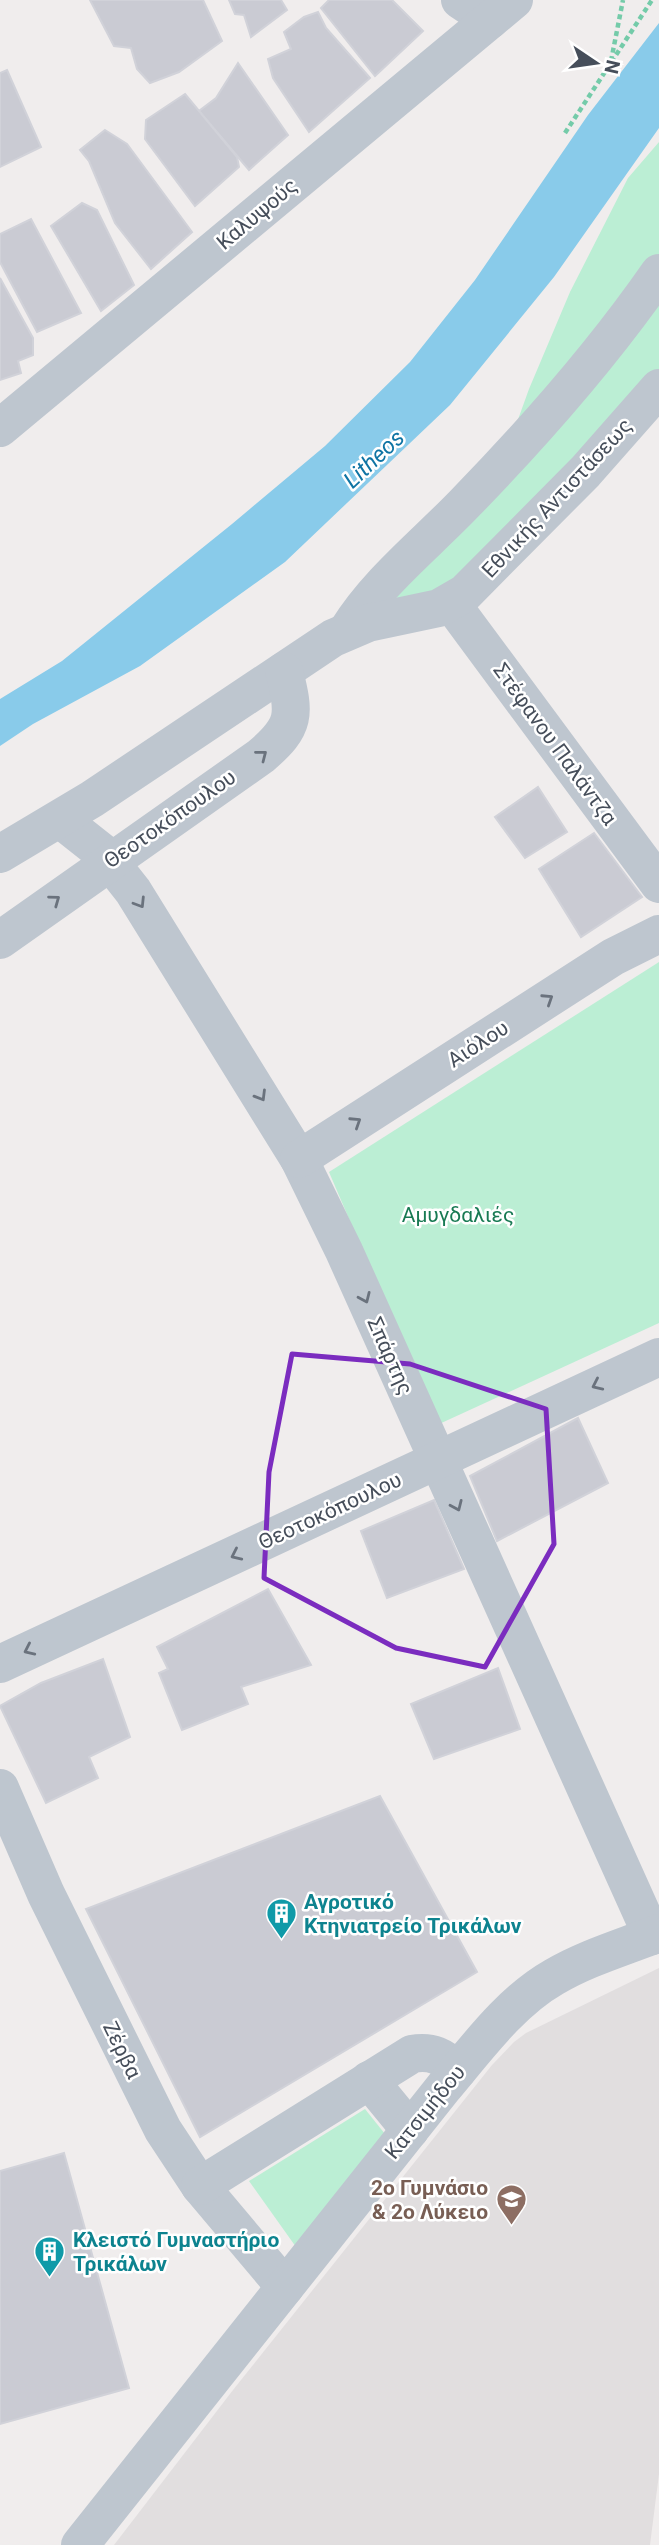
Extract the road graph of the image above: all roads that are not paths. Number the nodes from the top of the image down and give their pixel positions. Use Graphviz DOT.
graph roads {
  1 [pos="493,6"];
  2 [pos="659,273"];
  3 [pos="659,388"];
  4 [pos="0,428"];
  5 [pos="451,603"];
  6 [pos="347,631"];
  7 [pos="284,671"];
  8 [pos="60,819"];
  9 [pos="0,853"];
  10 [pos="111,860"];
  11 [pos="659,884"];
  12 [pos="659,934"];
  13 [pos="0,940"];
  14 [pos="299,1159"];
  15 [pos="659,1357"];
  16 [pos="436,1460"];
  17 [pos="0,1664"];
  18 [pos="0,1788"];
  19 [pos="656,1935"];
  20 [pos="458,2070"];
  21 [pos="369,2080"];
  22 [pos="410,2130"];
  23 [pos="200,2186"];
  24 [pos="285,2287"];
  25 [pos="80,2545"];
  1 -- 4 [label="street, Καλυψούς"];
  2 -- 6 [label="street"];
  3 -- 5 [label="street, Εθνικής Αντιστάσεως"];
  5 -- 6 [label="street"];
  5 -- 11 [label="street, Στέφανου Παλάντζα"];
  6 -- 7 [label="street"];
  7 -- 8 [label="street"];
  10 -- 7 [label="street, Θεοτοκόπουλου, one-way"];
  8 -- 9 [label="street"];
  8 -- 10 [label="street, Σπάρτης"];
  13 -- 10 [label="street, Θεοτοκόπουλου, one-way"];
  10 -- 14 [label="street, Σπάρτης, one-way"];
  14 -- 12 [label="street, Αιόλου, one-way"];
  14 -- 16 [label="street, Σπάρτης, one-way"];
  15 -- 16 [label="street, Θεοτοκόπουλου, one-way"];
  16 -- 17 [label="street, Θεοτοκόπουλου, one-way"];
  16 -- 19 [label="street, Σπάρτης, one-way"];
  18 -- 23 [label="street, Ζέρβα"];
  19 -- 20 [label="street, Κατσιμήδου"];
  20 -- 21 [label="street"];
  20 -- 22 [label="street, Κατσιμήδου"];
  21 -- 22 [label="street"];
  21 -- 23 [label="street"];
  22 -- 24 [label="street, Κατσιμήδου"];
  23 -- 24 [label="street, Ζέρβα"];
  24 -- 25 [label="street, Κατσιμήδου"];
}
